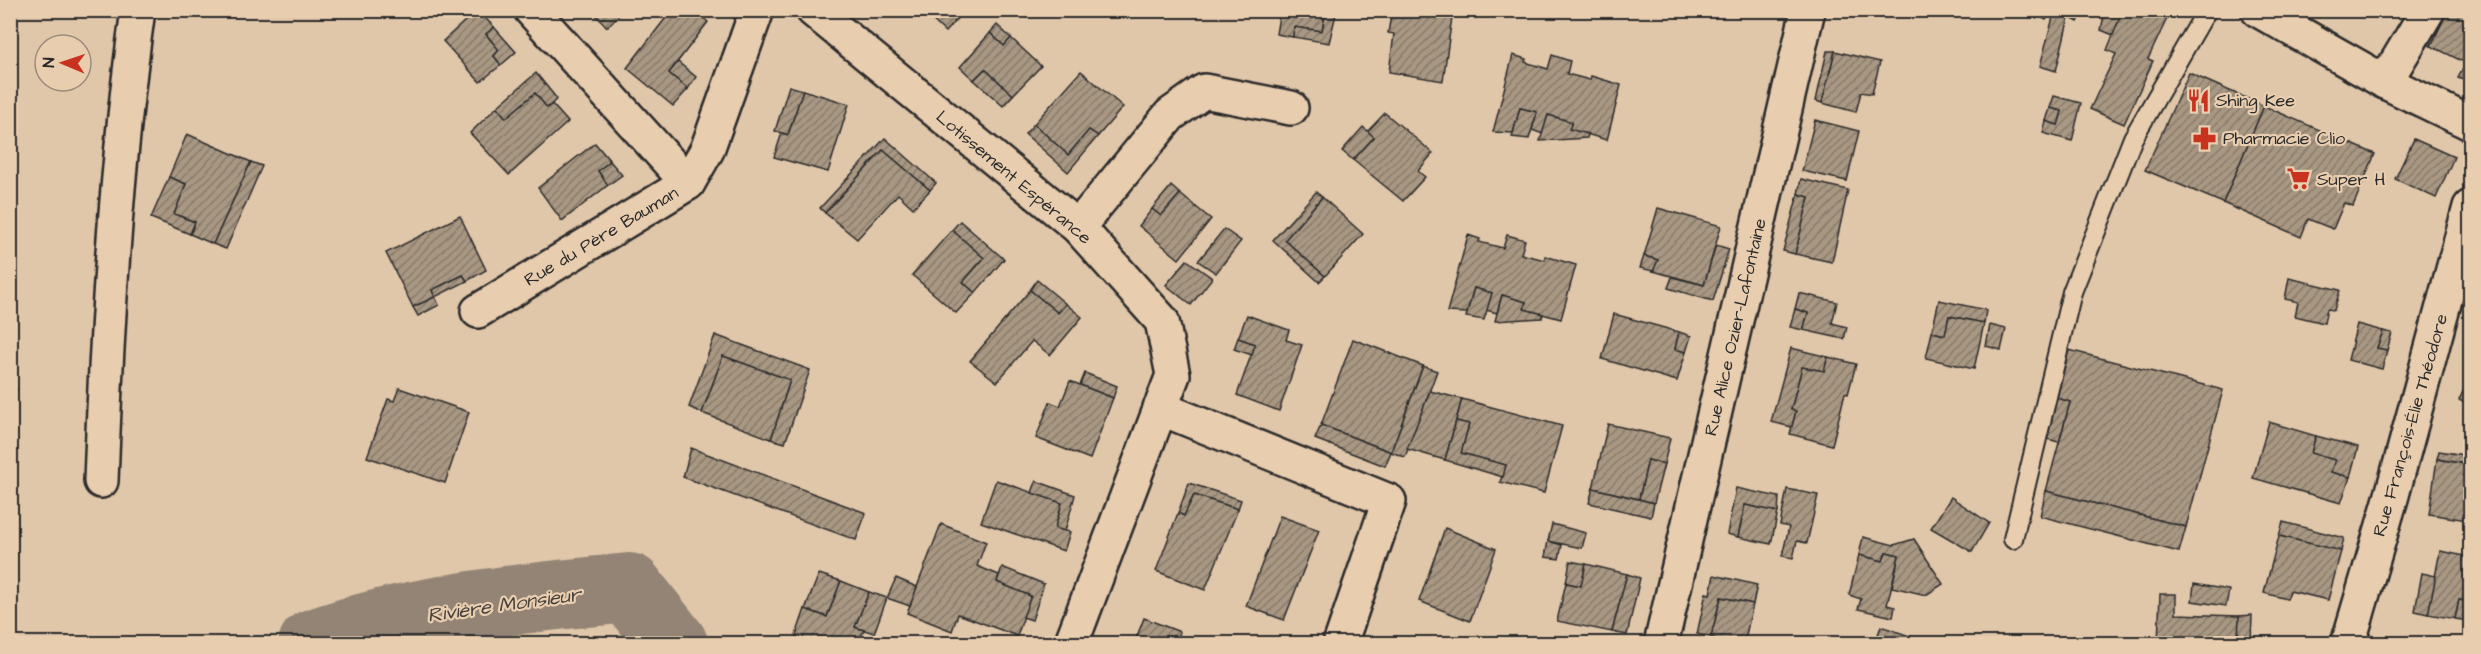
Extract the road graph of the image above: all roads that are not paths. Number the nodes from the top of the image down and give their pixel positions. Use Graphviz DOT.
graph roads {
  1 [pos="138,10"];
  2 [pos="531,10"];
  3 [pos="758,10"];
  4 [pos="813,10"];
  5 [pos="1808,10"];
  6 [pos="2207,10"];
  7 [pos="2258,10"];
  8 [pos="2428,10"];
  9 [pos="2385,82"];
  10 [pos="1292,108"];
  11 [pos="2470,123"];
  12 [pos="688,183"];
  13 [pos="2470,207"];
  14 [pos="1078,227"];
  15 [pos="478,311"];
  16 [pos="1160,408"];
  17 [pos="101,481"];
  18 [pos="2013,539"];
  19 [pos="1071,644"];
  20 [pos="1340,644"];
  21 [pos="1661,644"];
  22 [pos="2348,644"];
  1 -- 17 [label="street"];
  2 -- 12 [label="street"];
  3 -- 12 [label="street, Rue du Père Bauman"];
  4 -- 14 [label="street, Lotissement Espérance"];
  5 -- 21 [label="street, Rue Alice Ozier-Lafontaine"];
  6 -- 18 [label="lane"];
  7 -- 9 [label="street"];
  8 -- 9 [label="street"];
  9 -- 11 [label="street"];
  10 -- 14 [label="street"];
  12 -- 15 [label="street, Rue du Père Bauman"];
  13 -- 22 [label="street, Rue François-Élie Théodore"];
  14 -- 16 [label="street, Lotissement Espérance"];
  16 -- 19 [label="street, Lotissement Espérance"];
  16 -- 20 [label="street"];
}
